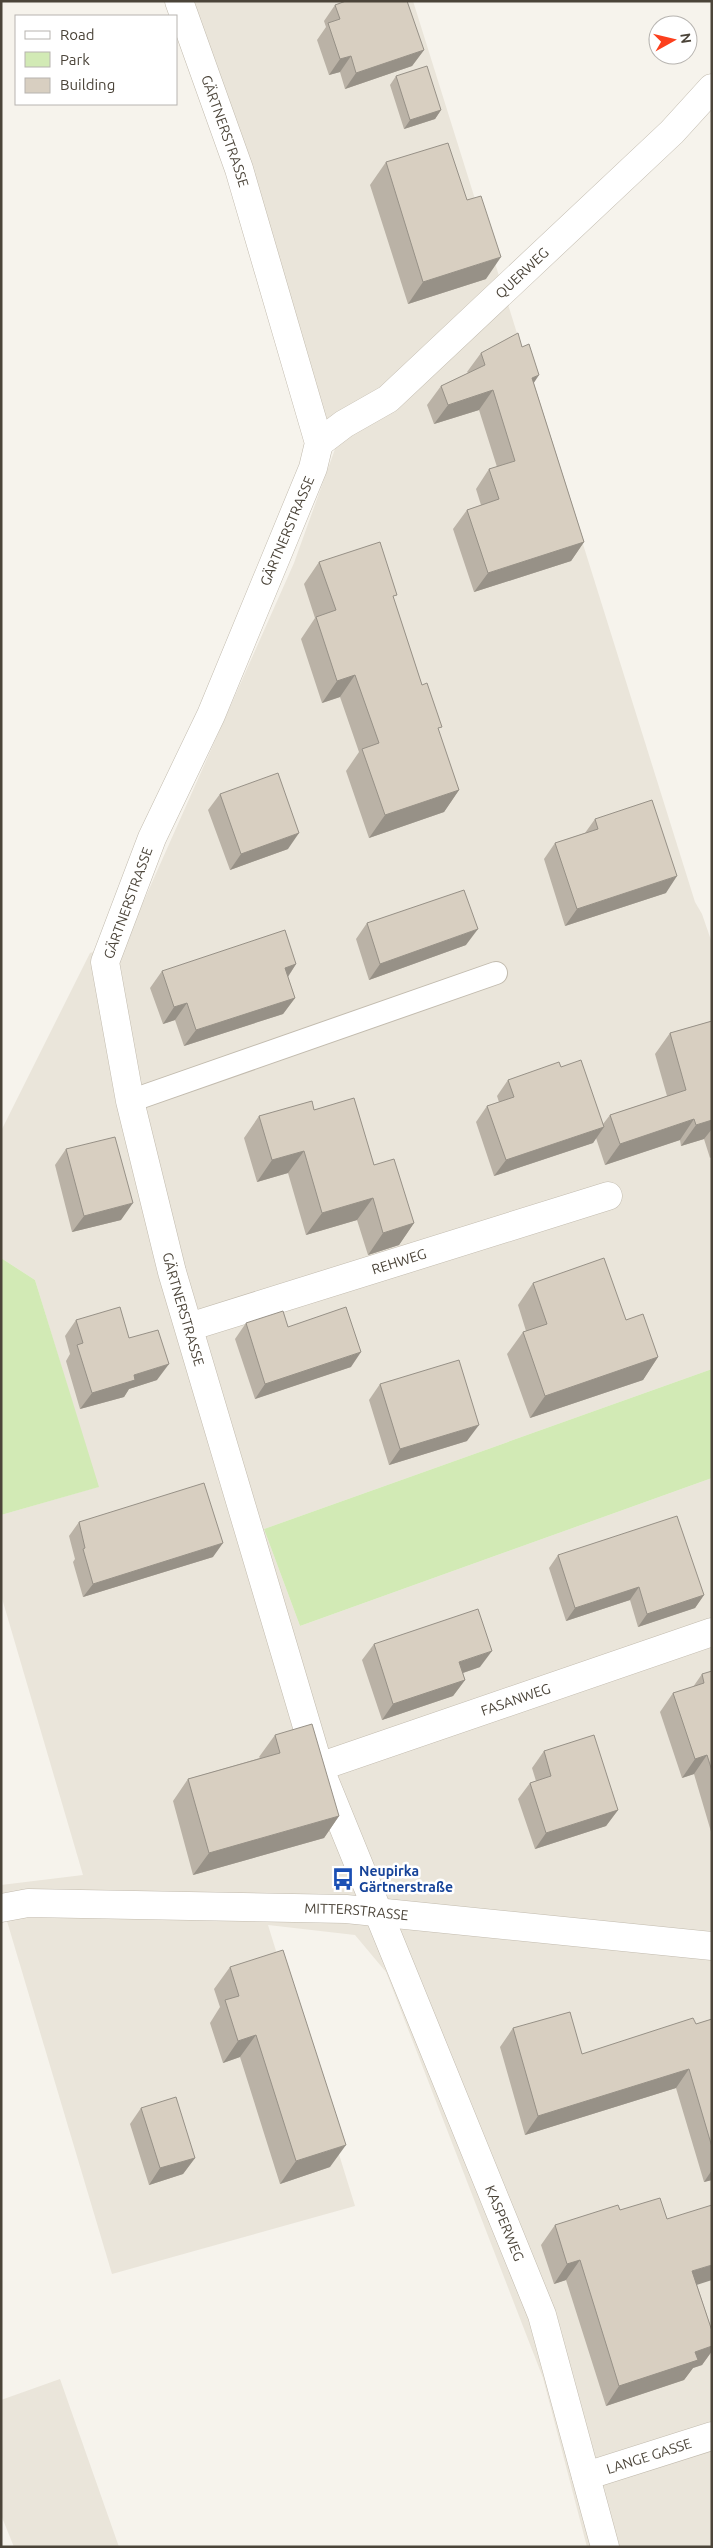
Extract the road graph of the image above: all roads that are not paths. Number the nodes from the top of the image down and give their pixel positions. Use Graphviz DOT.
graph roads {
  1 [pos="178,1"];
  2 [pos="712,88"];
  3 [pos="319,443"];
  4 [pos="496,973"];
  5 [pos="130,1102"];
  6 [pos="608,1196"];
  7 [pos="189,1327"];
  8 [pos="712,1632"];
  9 [pos="319,1767"];
  10 [pos="1,1908"];
  11 [pos="377,1911"];
  12 [pos="712,1946"];
  13 [pos="712,2436"];
  14 [pos="586,2476"];
  15 [pos="605,2547"];
  1 -- 3 [label="street, GÄRTNERSTRASSE"];
  2 -- 3 [label="street, QUERWEG"];
  3 -- 5 [label="street, GÄRTNERSTRASSE"];
  4 -- 5 [label="lane"];
  5 -- 7 [label="street, GÄRTNERSTRASSE"];
  6 -- 7 [label="street, REHWEG"];
  7 -- 9 [label="street, GÄRTNERSTRASSE"];
  8 -- 9 [label="street, FASANWEG"];
  9 -- 11 [label="street, GÄRTNERSTRASSE"];
  10 -- 11 [label="street, MITTERSTRASSE"];
  11 -- 12 [label="street, MITTERSTRASSE"];
  11 -- 14 [label="street, KASPERWEG"];
  13 -- 14 [label="street, LANGE GASSE"];
  14 -- 15 [label="street, KASPERWEG"];
}
